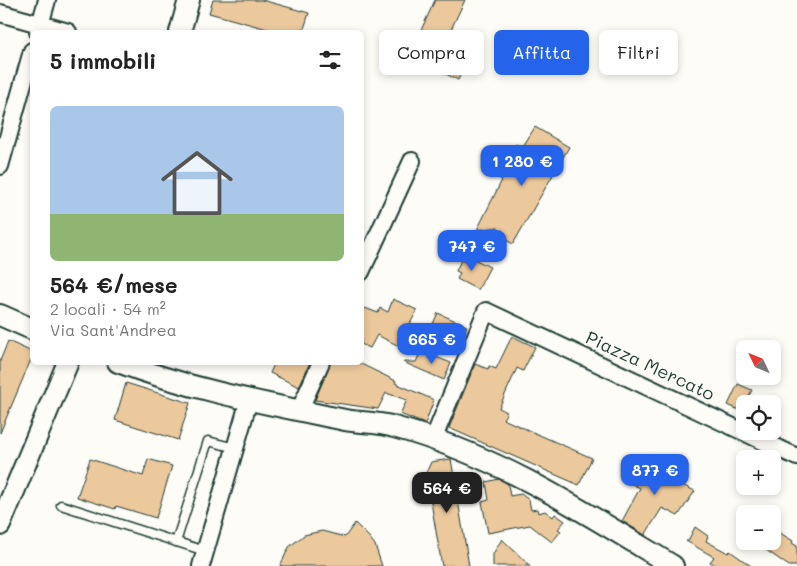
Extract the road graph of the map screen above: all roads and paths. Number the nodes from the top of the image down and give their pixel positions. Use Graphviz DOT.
graph roads {
  1 [pos="47,0"];
  2 [pos="189,0"];
  3 [pos="0,13"];
  4 [pos="39,28"];
  5 [pos="54,30"];
  6 [pos="181,30"];
  7 [pos="30,58"];
  8 [pos="412,161"];
  9 [pos="0,166"];
  10 [pos="364,265"];
  11 [pos="0,315"];
  12 [pos="30,328"];
  13 [pos="67,365"];
  14 [pos="128,365"];
  15 [pos="320,365"];
  16 [pos="249,400"];
  17 [pos="300,409"];
  18 [pos="433,440"];
  19 [pos="235,448"];
  20 [pos="797,457"];
  21 [pos="61,505"];
  22 [pos="0,526"];
  23 [pos="176,542"];
  24 [pos="203,558"];
  25 [pos="673,566"];
  1 -- 4 [label="street"];
  2 -- 6 [label="street"];
  3 -- 4 [label="street"];
  4 -- 5 [label="street"];
  7 -- 9 [label="street"];
  8 -- 10 [label="street"];
  11 -- 12 [label="street"];
  13 -- 22 [label="street"];
  14 -- 16 [label="street"];
  15 -- 17 [label="street"];
  16 -- 17 [label="street"];
  16 -- 19 [label="street"];
  17 -- 18 [label="street"];
  18 -- 20 [label="street, Piazza Mercato"];
  18 -- 25 [label="street"];
  19 -- 23 [label="lane"];
  19 -- 24 [label="street"];
  21 -- 23 [label="lane"];
  23 -- 24 [label="lane"];
}
